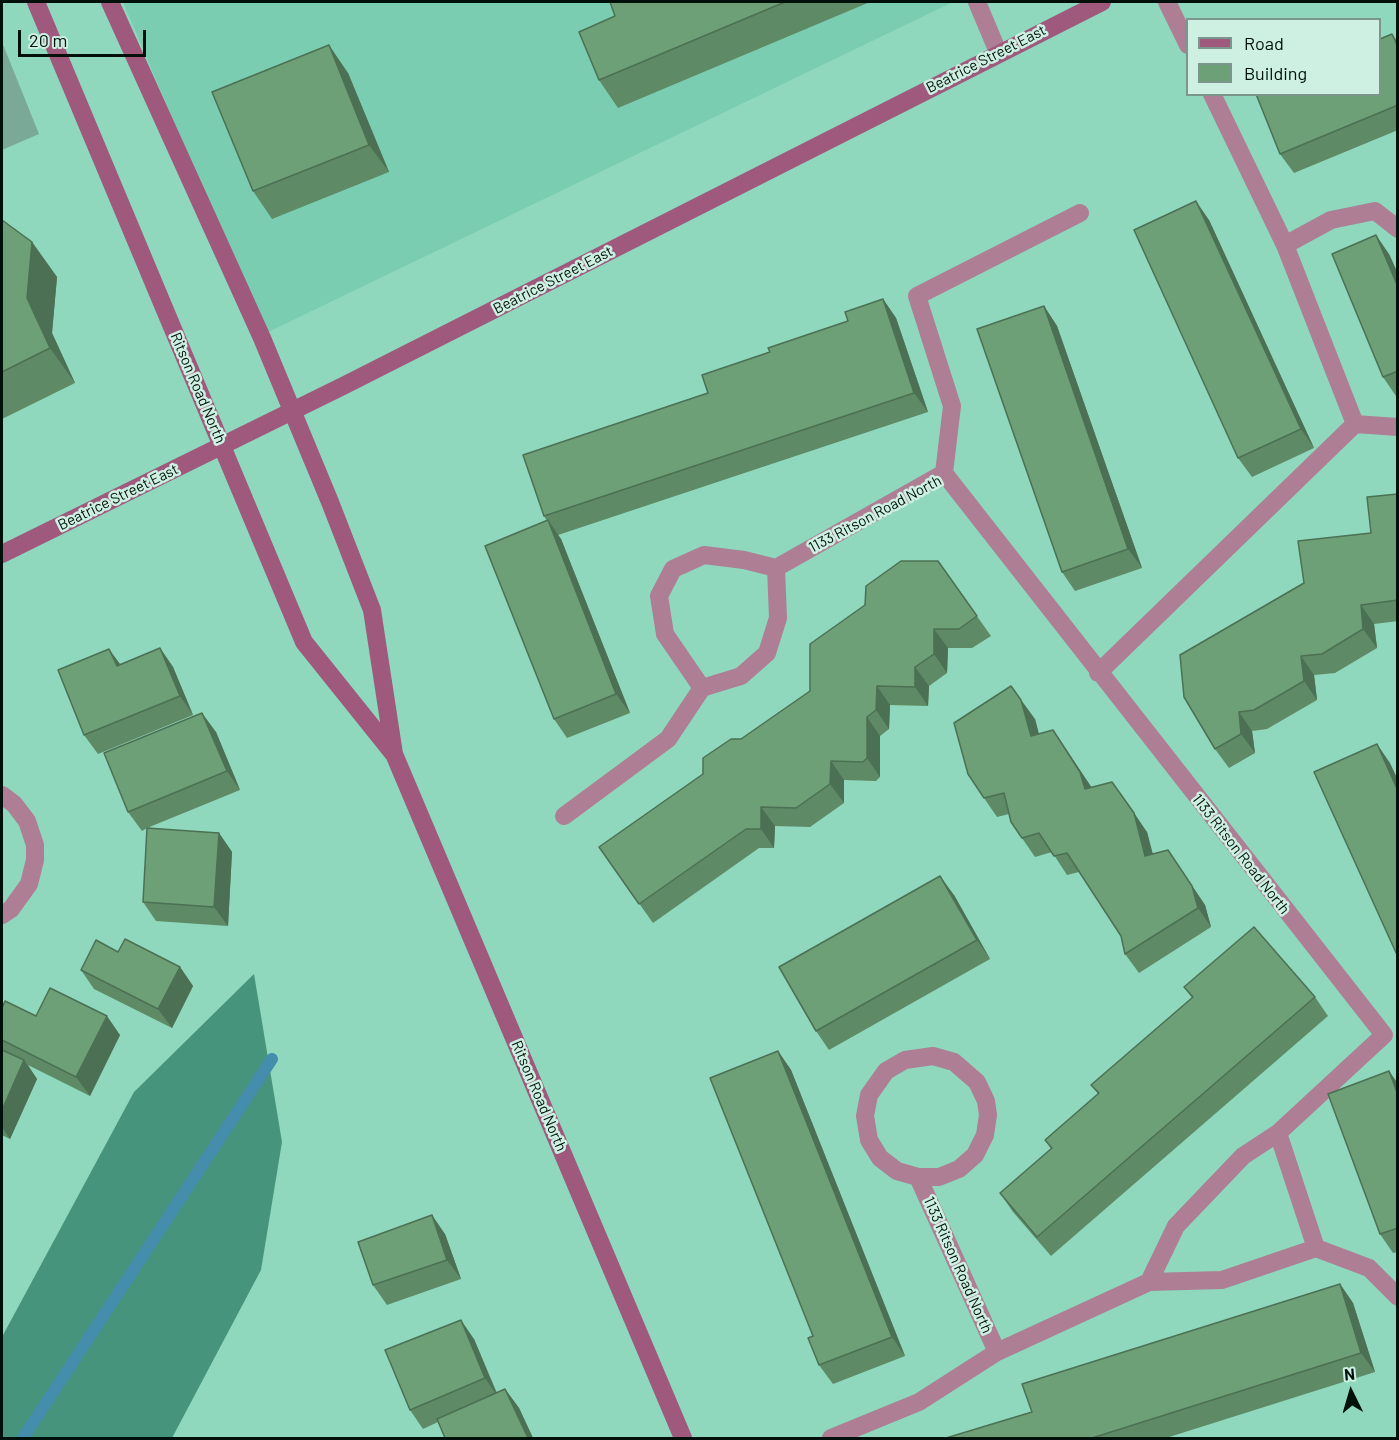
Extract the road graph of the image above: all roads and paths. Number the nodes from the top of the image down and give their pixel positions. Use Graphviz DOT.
graph roads {
  1 [pos="36,2"];
  2 [pos="110,2"];
  3 [pos="977,2"];
  4 [pos="1102,2"];
  5 [pos="1167,2"];
  6 [pos="1186,41"];
  7 [pos="998,52"];
  8 [pos="1213,96"];
  9 [pos="1080,213"];
  10 [pos="1398,229"];
  11 [pos="1285,245"];
  12 [pos="293,411"];
  13 [pos="1355,424"];
  14 [pos="1398,427"];
  15 [pos="222,446"];
  16 [pos="944,473"];
  17 [pos="2,554"];
  18 [pos="776,568"];
  19 [pos="1098,673"];
  20 [pos="702,688"];
  21 [pos="394,754"];
  22 [pos="2,795"];
  23 [pos="564,816"];
  24 [pos="2,915"];
  25 [pos="1391,1036"];
  26 [pos="1278,1133"];
  27 [pos="918,1177"];
  28 [pos="1316,1248"];
  29 [pos="1149,1282"];
  30 [pos="1398,1297"];
  31 [pos="997,1352"];
  32 [pos="683,1438"];
  33 [pos="831,1438"];
  1 -- 15 [label="main road, Ritson Road North"];
  2 -- 12 [label="main road, Ritson Road North"];
  3 -- 7 [label="street"];
  4 -- 7 [label="main road, Beatrice Street East"];
  5 -- 6 [label="street"];
  7 -- 12 [label="main road, Beatrice Street East"];
  8 -- 11 [label="street"];
  9 -- 16 [label="street"];
  10 -- 11 [label="street"];
  11 -- 13 [label="street"];
  12 -- 15 [label="main road, Beatrice Street East"];
  12 -- 21 [label="main road, Ritson Road North"];
  13 -- 14 [label="street"];
  13 -- 19 [label="street"];
  15 -- 17 [label="main road, Beatrice Street East"];
  15 -- 21 [label="main road, Ritson Road North"];
  16 -- 18 [label="street, 1133 Ritson Road North"];
  16 -- 19 [label="street, 1133 Ritson Road North"];
  18 -- 20 [label="street"];
  18 -- 20 [label="street"];
  19 -- 25 [label="street, 1133 Ritson Road North"];
  20 -- 23 [label="street"];
  21 -- 32 [label="main road, Ritson Road North"];
  22 -- 24 [label="street"];
  25 -- 26 [label="street, 1133 Ritson Road North"];
  26 -- 28 [label="street"];
  26 -- 29 [label="street, 1133 Ritson Road North"];
  27 -- 27 [label="street, 1133 Ritson Road North"];
  27 -- 31 [label="street, 1133 Ritson Road North"];
  28 -- 29 [label="street, 1133 Ritson Road North"];
  28 -- 30 [label="street"];
  29 -- 31 [label="street, 1133 Ritson Road North"];
  31 -- 33 [label="street, 1133 Ritson Road North"];
}
